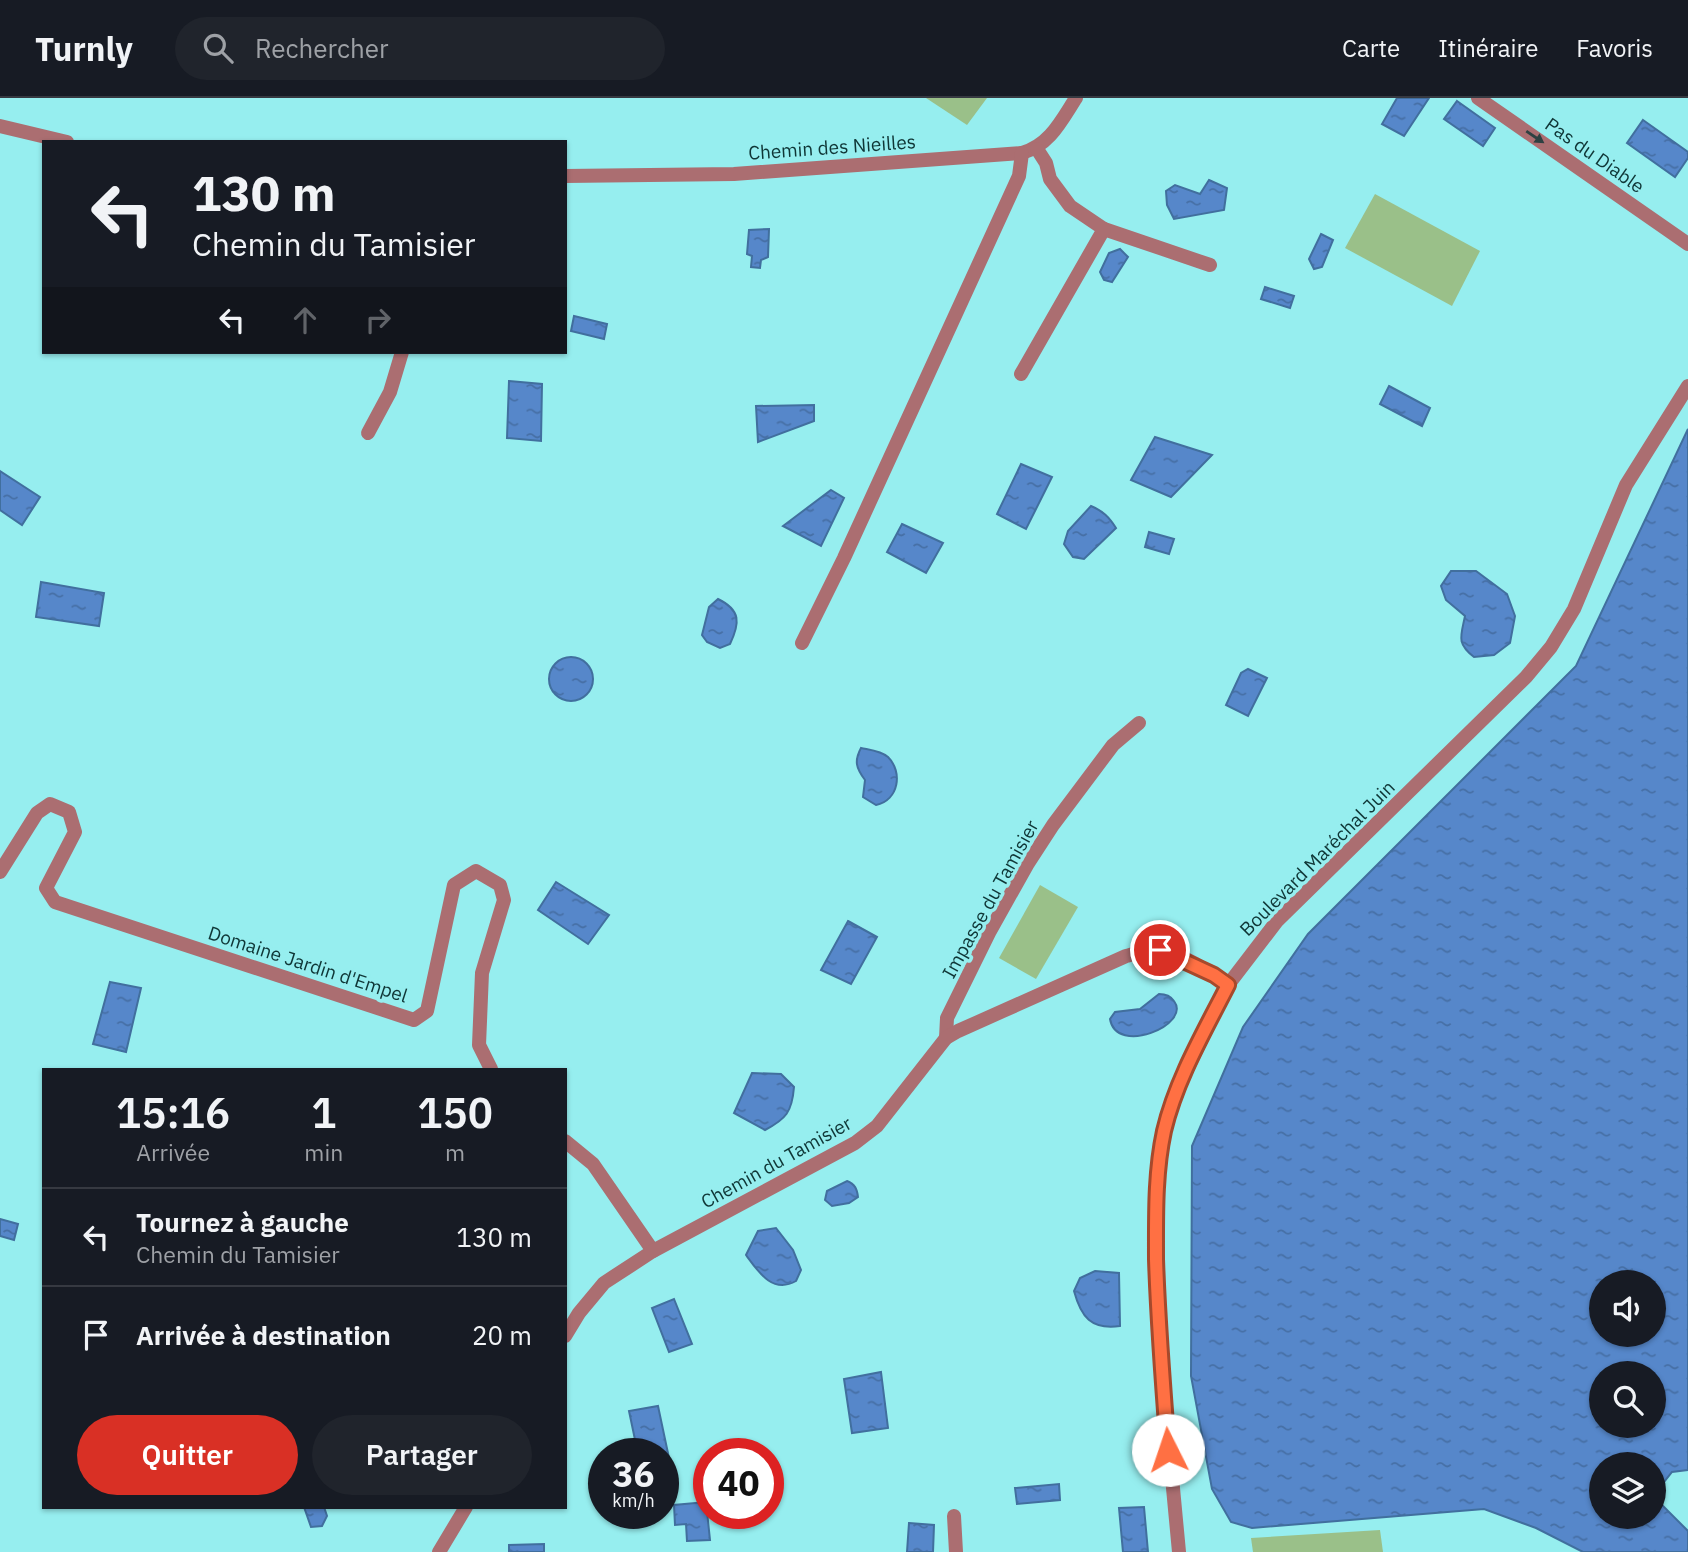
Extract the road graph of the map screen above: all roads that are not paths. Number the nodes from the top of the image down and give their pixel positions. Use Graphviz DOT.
graph roads {
  1 [pos="1076,98"];
  2 [pos="1478,98"];
  3 [pos="0,126"];
  4 [pos="59,140"];
  5 [pos="1030,151"];
  6 [pos="567,176"];
  7 [pos="1104,229"];
  8 [pos="1688,244"];
  9 [pos="1210,265"];
  10 [pos="401,354"];
  11 [pos="1021,374"];
  12 [pos="1688,386"];
  13 [pos="368,433"];
  14 [pos="802,643"];
  15 [pos="1139,723"];
  16 [pos="0,872"];
  17 [pos="1228,985"];
  18 [pos="946,1038"];
  19 [pos="491,1068"];
  20 [pos="567,1143"];
  21 [pos="653,1251"];
  22 [pos="567,1333"];
  23 [pos="465,1509"];
  24 [pos="954,1517"];
  25 [pos="439,1552"];
  26 [pos="956,1552"];
  27 [pos="1179,1552"];
  1 -- 5 [label="street"];
  2 -- 8 [label="street, Pas du Diable, one-way"];
  3 -- 4 [label="street"];
  5 -- 6 [label="street, Chemin des Nieilles"];
  5 -- 7 [label="street"];
  5 -- 14 [label="street"];
  7 -- 9 [label="street"];
  7 -- 11 [label="street"];
  10 -- 13 [label="street"];
  12 -- 17 [label="street, Boulevard Maréchal Juin"];
  15 -- 18 [label="street, Impasse du Tamisier"];
  16 -- 19 [label="street, Domaine Jardin d'Empel"];
  17 -- 18 [label="street, Chemin du Tamisier"];
  17 -- 27 [label="street, Boulevard Maréchal Juin"];
  18 -- 21 [label="street, Chemin du Tamisier"];
  20 -- 21 [label="street"];
  21 -- 22 [label="street, Chemin du Tamisier"];
  23 -- 25 [label="street"];
  24 -- 26 [label="street"];
}
